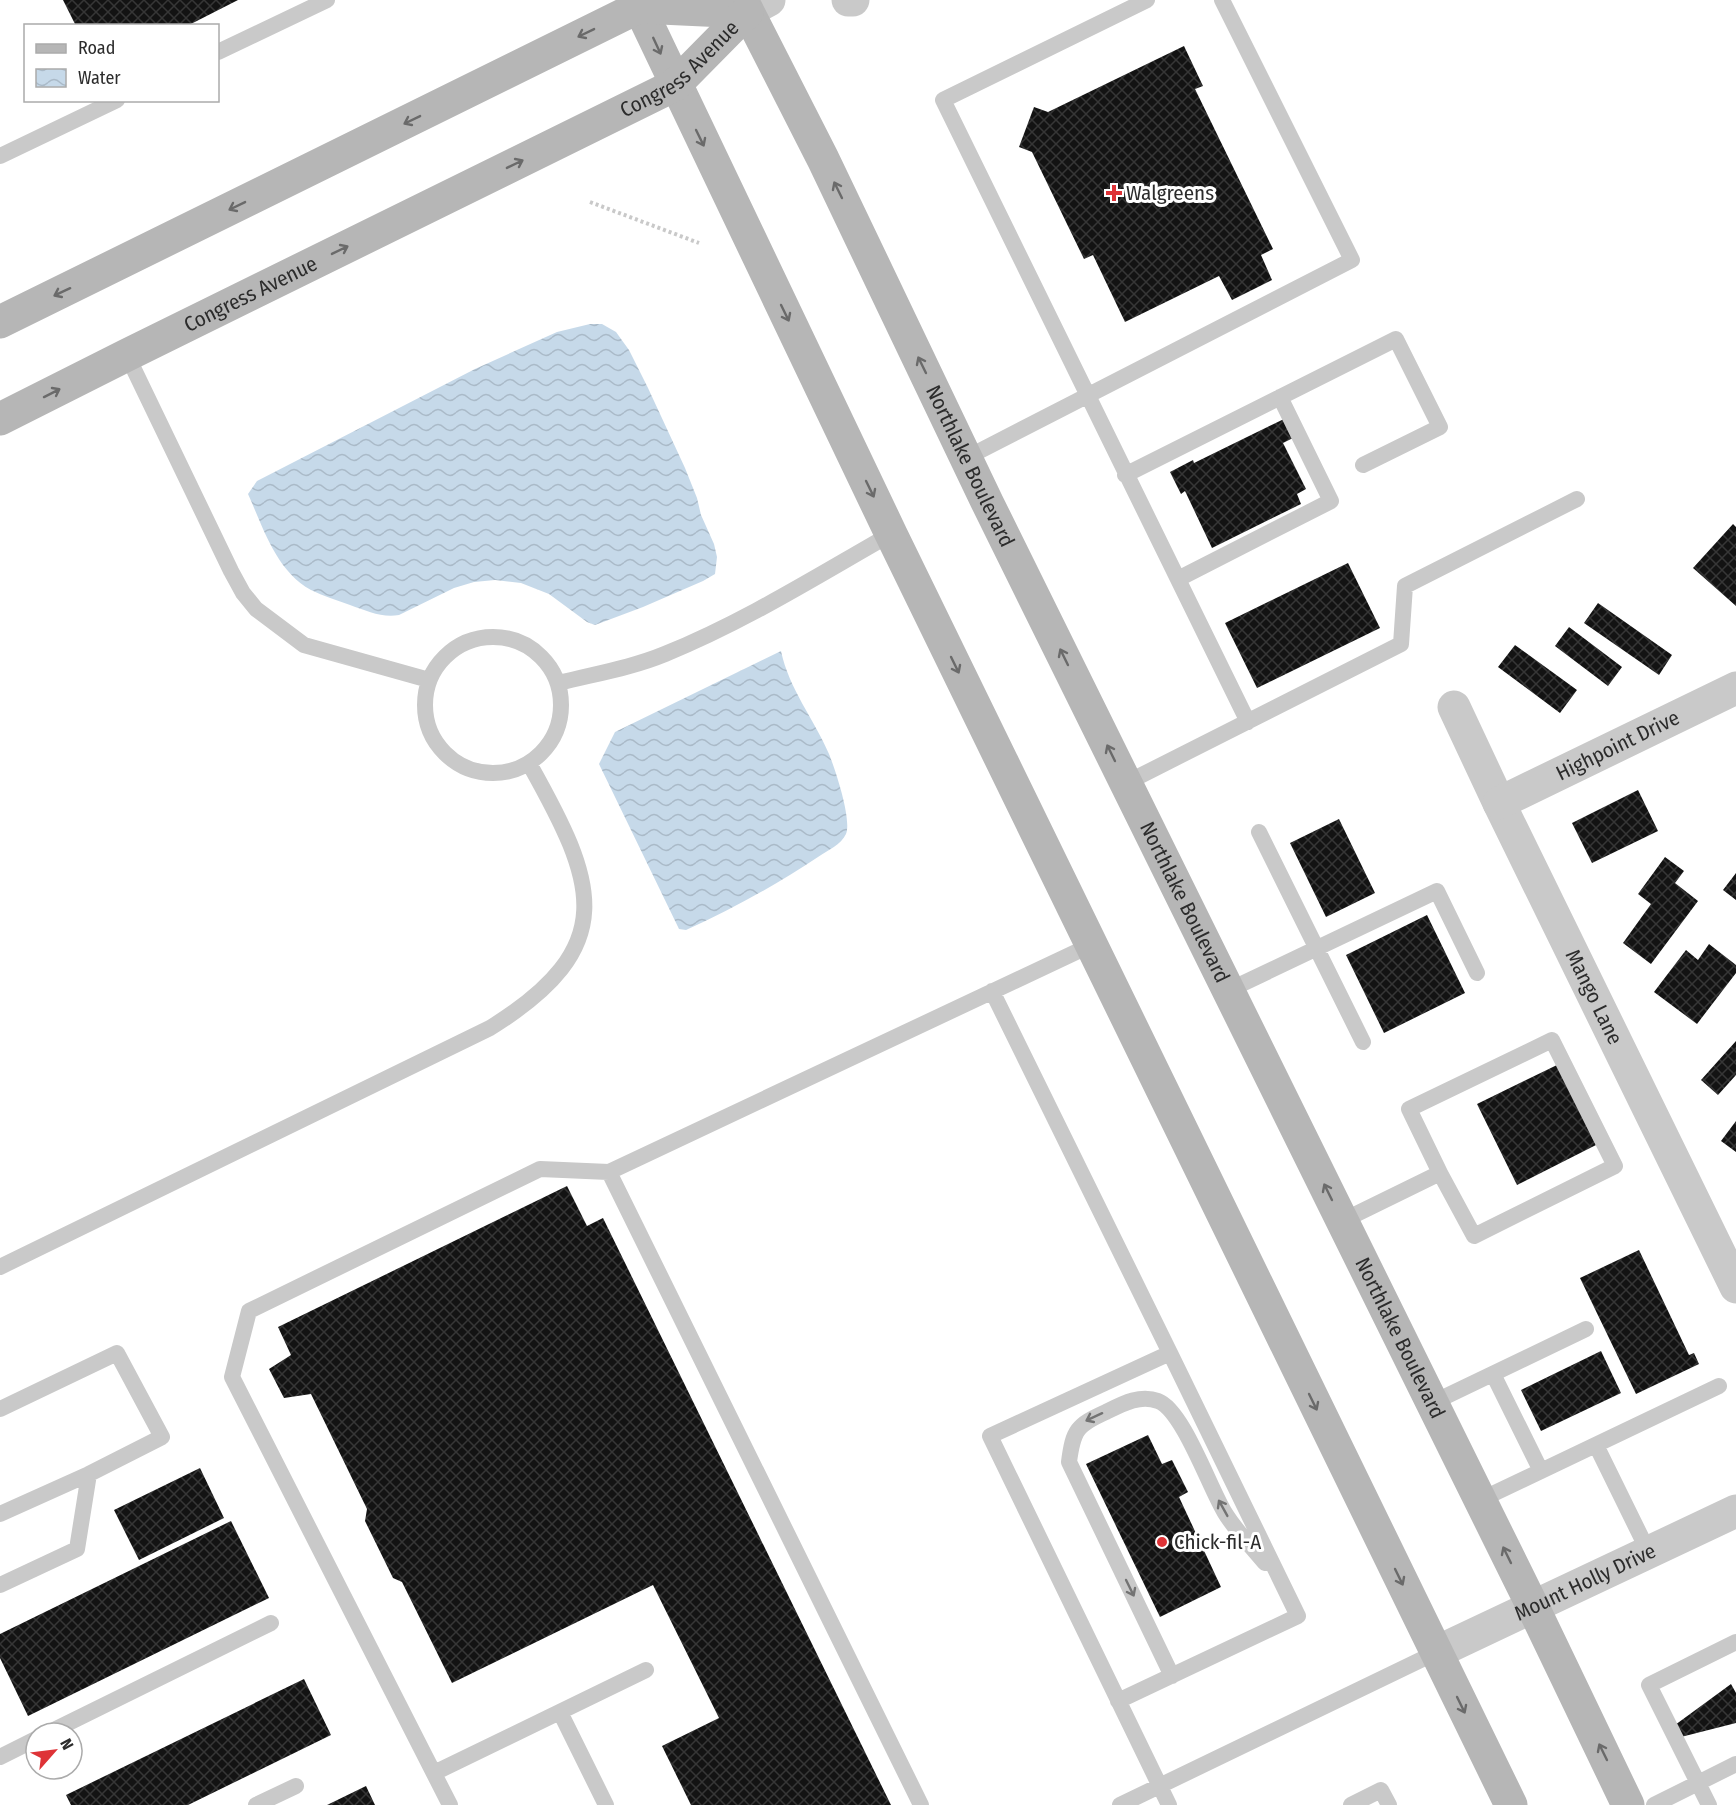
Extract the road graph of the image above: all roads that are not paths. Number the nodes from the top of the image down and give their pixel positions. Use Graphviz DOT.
graph roads {
  1 [pos="327,0"];
  2 [pos="848,0"];
  3 [pos="853,0"];
  4 [pos="1147,0"];
  5 [pos="1222,0"];
  6 [pos="637,3"];
  7 [pos="753,4"];
  8 [pos="219,52"];
  9 [pos="675,85"];
  10 [pos="113,102"];
  11 [pos="0,156"];
  12 [pos="0,322"];
  13 [pos="127,355"];
  14 [pos="1087,396"];
  15 [pos="1280,397"];
  16 [pos="0,419"];
  17 [pos="966,458"];
  18 [pos="1363,465"];
  19 [pos="1125,475"];
  20 [pos="1577,500"];
  21 [pos="891,534"];
  22 [pos="1178,579"];
  23 [pos="429,680"];
  24 [pos="559,683"];
  25 [pos="1736,688"];
  26 [pos="1455,707"];
  27 [pos="1248,722"];
  28 [pos="530,765"];
  29 [pos="1126,783"];
  30 [pos="1499,803"];
  31 [pos="1259,832"];
  32 [pos="1091,945"];
  33 [pos="1317,948"];
  34 [pos="1477,973"];
  35 [pos="1228,990"];
  36 [pos="992,991"];
  37 [pos="1363,1042"];
  38 [pos="609,1172"];
  39 [pos="1440,1173"];
  40 [pos="1342,1221"];
  41 [pos="0,1267"];
  42 [pos="1736,1287"];
  43 [pos="1586,1329"];
  44 [pos="1170,1353"];
  45 [pos="1493,1374"];
  46 [pos="1719,1386"];
  47 [pos="1432,1403"];
  48 [pos="0,1409"];
  49 [pos="1596,1445"];
  50 [pos="1541,1471"];
  51 [pos="89,1474"];
  52 [pos="1480,1500"];
  53 [pos="1736,1511"];
  54 [pos="0,1514"];
  55 [pos="1649,1552"];
  56 [pos="0,1585"];
  57 [pos="1284,1588"];
  58 [pos="1533,1607"];
  59 [pos="271,1623"];
  60 [pos="1736,1642"];
  61 [pos="1435,1653"];
  62 [pos="646,1670"];
  63 [pos="1172,1676"];
  64 [pos="1118,1701"];
  65 [pos="560,1712"];
  66 [pos="72,1721"];
  67 [pos="24,1745"];
  68 [pos="0,1757"];
  69 [pos="1736,1764"];
  70 [pos="434,1773"];
  71 [pos="1698,1783"];
  72 [pos="296,1786"];
  73 [pos="1160,1786"];
  74 [pos="256,1805"];
  75 [pos="450,1805"];
  76 [pos="606,1805"];
  77 [pos="921,1805"];
  78 [pos="1120,1805"];
  79 [pos="1169,1805"];
  80 [pos="1351,1805"];
  81 [pos="1389,1805"];
  82 [pos="1511,1805"];
  83 [pos="1628,1805"];
  84 [pos="1654,1805"];
  85 [pos="1709,1805"];
  1 -- 8 [label="lane"];
  2 -- 3 [label="street"];
  4 -- 14 [label="lane"];
  5 -- 14 [label="lane"];
  6 -- 7 [label="main road, Congress Avenue"];
  6 -- 9 [label="main road, one-way"];
  6 -- 12 [label="main road, Congress Avenue, one-way"];
  7 -- 9 [label="main road, Congress Avenue"];
  17 -- 7 [label="main road, Northlake Boulevard, one-way"];
  13 -- 9 [label="main road, Congress Avenue, one-way"];
  9 -- 21 [label="main road, one-way"];
  10 -- 11 [label="lane"];
  16 -- 13 [label="main road, Congress Avenue, one-way"];
  13 -- 23 [label="lane"];
  14 -- 17 [label="lane"];
  14 -- 19 [label="lane"];
  15 -- 18 [label="lane"];
  15 -- 19 [label="lane"];
  15 -- 22 [label="lane"];
  29 -- 17 [label="main road, Northlake Boulevard, one-way"];
  19 -- 22 [label="lane"];
  20 -- 27 [label="lane"];
  21 -- 24 [label="lane"];
  21 -- 32 [label="main road, one-way"];
  22 -- 27 [label="lane"];
  23 -- 24 [label="lane"];
  23 -- 28 [label="lane"];
  24 -- 28 [label="lane"];
  25 -- 30 [label="street, Highpoint Drive"];
  26 -- 30 [label="street, Mango Lane"];
  27 -- 29 [label="lane"];
  28 -- 41 [label="lane"];
  29 -- 35 [label="main road, Northlake Boulevard"];
  30 -- 42 [label="street, Mango Lane"];
  31 -- 33 [label="lane"];
  32 -- 36 [label="lane"];
  32 -- 61 [label="main road, one-way"];
  33 -- 34 [label="lane"];
  33 -- 35 [label="lane"];
  33 -- 37 [label="lane"];
  40 -- 35 [label="main road, Northlake Boulevard, one-way"];
  36 -- 38 [label="lane"];
  36 -- 44 [label="lane"];
  38 -- 70 [label="lane"];
  38 -- 77 [label="lane"];
  39 -- 39 [label="lane"];
  39 -- 40 [label="lane"];
  40 -- 47 [label="main road, Northlake Boulevard"];
  43 -- 45 [label="lane"];
  44 -- 57 [label="lane"];
  44 -- 64 [label="lane"];
  45 -- 47 [label="lane"];
  45 -- 50 [label="lane"];
  46 -- 49 [label="lane"];
  47 -- 52 [label="main road, Northlake Boulevard"];
  48 -- 51 [label="lane"];
  49 -- 50 [label="lane"];
  49 -- 55 [label="lane"];
  50 -- 52 [label="lane"];
  51 -- 54 [label="lane"];
  51 -- 56 [label="lane"];
  58 -- 52 [label="main road, Northlake Boulevard, one-way"];
  53 -- 55 [label="street, Mount Holly Drive"];
  55 -- 58 [label="street, Mount Holly Drive"];
  57 -- 63 [label="lane"];
  57 -- 63 [label="lane, one-way"];
  58 -- 61 [label="street, Mount Holly Drive"];
  83 -- 58 [label="main road, Northlake Boulevard, one-way"];
  59 -- 66 [label="lane"];
  60 -- 71 [label="lane"];
  61 -- 73 [label="lane"];
  61 -- 82 [label="main road, one-way"];
  62 -- 65 [label="lane"];
  63 -- 64 [label="lane"];
  64 -- 73 [label="lane"];
  65 -- 70 [label="lane"];
  65 -- 76 [label="lane"];
  67 -- 68 [label="lane"];
  69 -- 71 [label="lane"];
  70 -- 75 [label="lane"];
  71 -- 84 [label="lane"];
  71 -- 85 [label="lane"];
  72 -- 74 [label="lane"];
  73 -- 78 [label="lane"];
  73 -- 79 [label="lane"];
  80 -- 81 [label="lane"];
}
